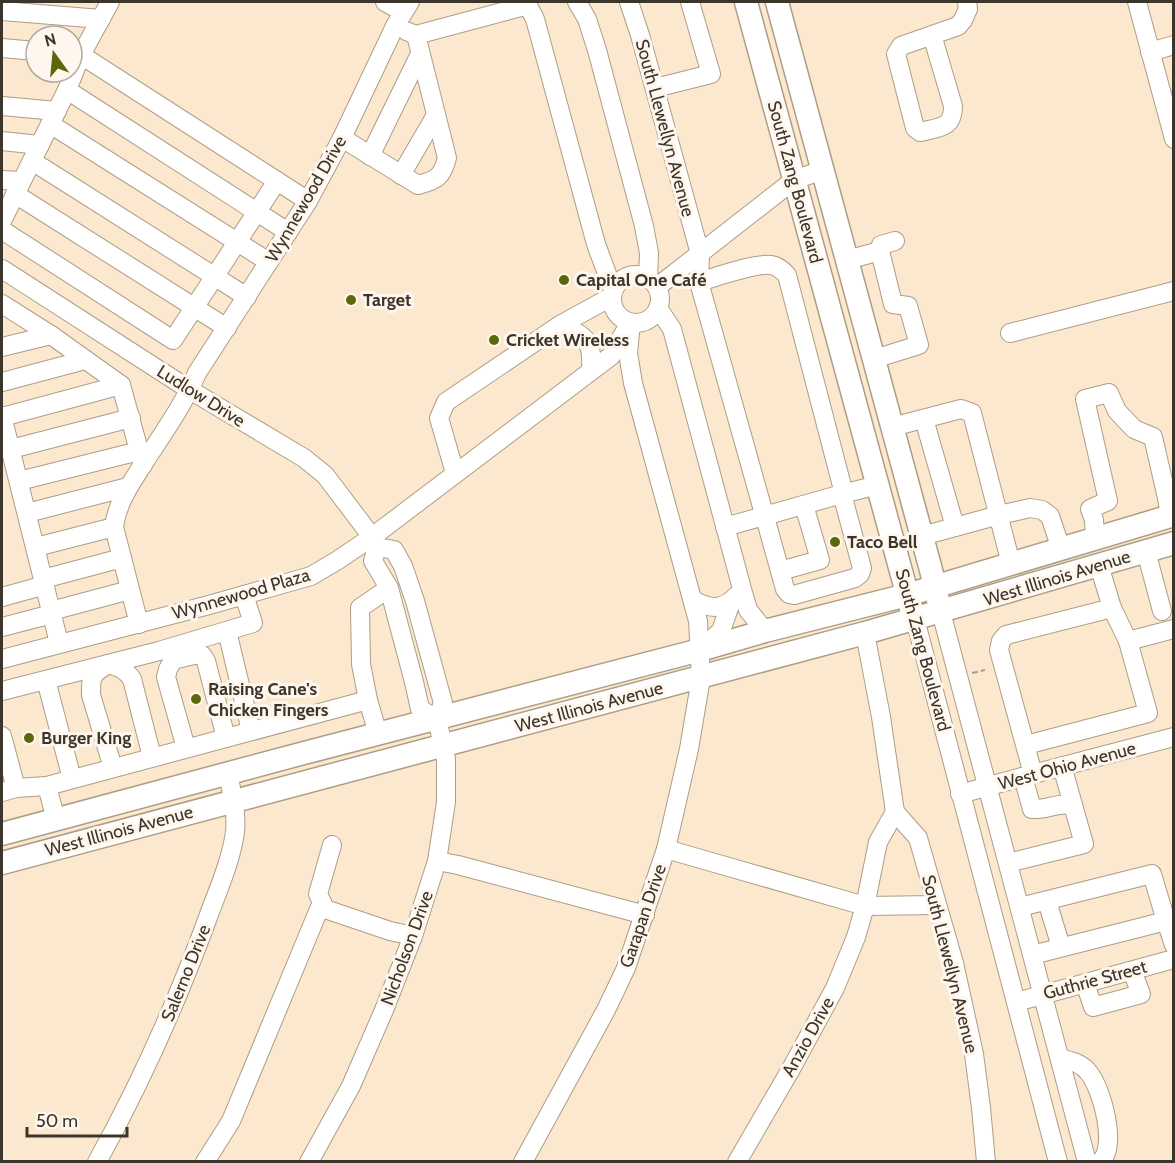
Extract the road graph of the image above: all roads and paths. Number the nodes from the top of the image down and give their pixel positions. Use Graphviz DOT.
graph roads {
  1 [pos="110,2"];
  2 [pos="385,2"];
  3 [pos="578,2"];
  4 [pos="629,2"];
  5 [pos="690,2"];
  6 [pos="746,2"];
  7 [pos="777,2"];
  8 [pos="967,2"];
  9 [pos="1137,2"];
  10 [pos="527,3"];
  11 [pos="2,11"];
  12 [pos="402,13"];
  13 [pos="101,19"];
  14 [pos="416,35"];
  15 [pos="932,35"];
  16 [pos="84,43"];
  17 [pos="1173,45"];
  18 [pos="2,48"];
  19 [pos="24,50"];
  20 [pos="1150,52"];
  21 [pos="420,54"];
  22 [pos="84,60"];
  23 [pos="69,84"];
  24 [pos="655,88"];
  25 [pos="67,90"];
  26 [pos="2,106"];
  27 [pos="436,115"];
  28 [pos="53,118"];
  29 [pos="342,138"];
  30 [pos="1173,139"];
  31 [pos="2,141"];
  32 [pos="36,153"];
  33 [pos="370,156"];
  34 [pos="823,170"];
  35 [pos="400,175"];
  36 [pos="2,180"];
  37 [pos="794,180"];
  38 [pos="277,181"];
  39 [pos="18,188"];
  40 [pos="308,201"];
  41 [pos="257,212"];
  42 [pos="2,221"];
  43 [pos="288,232"];
  44 [pos="237,242"];
  45 [pos="700,254"];
  46 [pos="847,260"];
  47 [pos="269,262"];
  48 [pos="2,269"];
  49 [pos="214,277"];
  50 [pos="699,282"];
  51 [pos="653,283"];
  52 [pos="1173,291"];
  53 [pos="612,293"];
  54 [pos="247,297"];
  55 [pos="2,304"];
  56 [pos="194,308"];
  57 [pos="658,308"];
  58 [pos="630,323"];
  59 [pos="560,325"];
  60 [pos="227,328"];
  61 [pos="1010,333"];
  62 [pos="51,335"];
  63 [pos="2,347"];
  64 [pos="874,359"];
  65 [pos="85,360"];
  66 [pos="591,370"];
  67 [pos="2,382"];
  68 [pos="121,385"];
  69 [pos="190,390"];
  70 [pos="2,416"];
  71 [pos="130,418"];
  72 [pos="924,419"];
  73 [pos="892,427"];
  74 [pos="11,449"];
  75 [pos="141,458"];
  76 [pos="455,473"];
  77 [pos="19,481"];
  78 [pos="878,485"];
  79 [pos="128,487"];
  80 [pos="842,494"];
  81 [pos="804,505"];
  82 [pos="27,513"];
  83 [pos="999,515"];
  84 [pos="765,516"];
  85 [pos="1172,516"];
  86 [pos="114,527"];
  87 [pos="725,527"];
  88 [pos="955,527"];
  89 [pos="922,537"];
  90 [pos="1095,539"];
  91 [pos="375,542"];
  92 [pos="1173,543"];
  93 [pos="36,547"];
  94 [pos="1061,549"];
  95 [pos="1146,551"];
  96 [pos="122,558"];
  97 [pos="1011,564"];
  98 [pos="1099,565"];
  99 [pos="780,571"];
  100 [pos="44,582"];
  101 [pos="934,586"];
  102 [pos="389,588"];
  103 [pos="130,590"];
  104 [pos="244,595"];
  105 [pos="907,595"];
  106 [pos="736,596"];
  107 [pos="2,597"];
  108 [pos="693,600"];
  109 [pos="1112,608"];
  110 [pos="1162,611"];
  111 [pos="52,612"];
  112 [pos="940,612"];
  113 [pos="915,619"];
  114 [pos="132,625"];
  115 [pos="2,627"];
  116 [pos="1173,628"];
  117 [pos="227,631"];
  118 [pos="765,631"];
  119 [pos="865,633"];
  120 [pos="1128,640"];
  121 [pos="59,643"];
  122 [pos="700,650"];
  123 [pos="159,651"];
  124 [pos="133,657"];
  125 [pos="2,659"];
  126 [pos="108,664"];
  127 [pos="985,670"];
  128 [pos="972,673"];
  129 [pos="166,677"];
  130 [pos="701,678"];
  131 [pos="46,680"];
  132 [pos="2,691"];
  133 [pos="368,700"];
  134 [pos="1148,714"];
  135 [pos="437,719"];
  136 [pos="251,731"];
  137 [pos="378,734"];
  138 [pos="2,736"];
  139 [pos="1173,737"];
  140 [pos="226,738"];
  141 [pos="1156,742"];
  142 [pos="1026,745"];
  143 [pos="444,746"];
  144 [pos="186,748"];
  145 [pos="152,758"];
  146 [pos="1062,766"];
  147 [pos="113,768"];
  148 [pos="228,774"];
  149 [pos="1028,775"];
  150 [pos="72,779"];
  151 [pos="47,786"];
  152 [pos="987,787"];
  153 [pos="9,790"];
  154 [pos="960,794"];
  155 [pos="234,800"];
  156 [pos="1073,805"];
  157 [pos="895,812"];
  158 [pos="56,820"];
  159 [pos="2,834"];
  160 [pos="332,845"];
  161 [pos="666,849"];
  162 [pos="437,861"];
  163 [pos="2,863"];
  164 [pos="1008,863"];
  165 [pos="1050,900"];
  166 [pos="322,902"];
  167 [pos="936,905"];
  168 [pos="865,906"];
  169 [pos="1020,907"];
  170 [pos="645,915"];
  171 [pos="1166,921"];
  172 [pos="413,936"];
  173 [pos="1173,945"];
  174 [pos="1061,947"];
  175 [pos="1032,955"];
  176 [pos="1173,959"];
  177 [pos="1132,970"];
  178 [pos="1085,983"];
  179 [pos="1044,994"];
  180 [pos="1016,1002"];
  181 [pos="1060,1058"];
  182 [pos="97,1161"];
  183 [pos="205,1161"];
  184 [pos="309,1161"];
  185 [pos="523,1161"];
  186 [pos="737,1161"];
  187 [pos="986,1161"];
  188 [pos="1058,1161"];
  189 [pos="1087,1161"];
  190 [pos="1100,1161"];
  1 -- 13 [label="street"];
  2 -- 12 [label="street"];
  3 -- 51 [label="street"];
  4 -- 24 [label="street, South Llewellyn Avenue"];
  5 -- 24 [label="street"];
  6 -- 37 [label="main road, South Zang Boulevard"];
  7 -- 34 [label="main road, South Zang Boulevard"];
  8 -- 15 [label="street"];
  9 -- 20 [label="street"];
  10 -- 14 [label="street"];
  10 -- 53 [label="street"];
  11 -- 13 [label="street"];
  12 -- 14 [label="street"];
  12 -- 29 [label="street, Wynnewood Drive"];
  13 -- 16 [label="street"];
  14 -- 21 [label="street"];
  15 -- 15 [label="street"];
  17 -- 20 [label="street"];
  18 -- 19 [label="street"];
  20 -- 30 [label="street"];
  21 -- 27 [label="street"];
  21 -- 33 [label="street"];
  22 -- 38 [label="street"];
  23 -- 25 [label="street"];
  24 -- 45 [label="street, South Llewellyn Avenue"];
  25 -- 28 [label="street"];
  25 -- 41 [label="street"];
  26 -- 28 [label="street"];
  27 -- 35 [label="street"];
  27 -- 35 [label="street"];
  28 -- 32 [label="street"];
  28 -- 44 [label="street"];
  29 -- 33 [label="street"];
  29 -- 40 [label="street, Wynnewood Drive"];
  31 -- 32 [label="street"];
  32 -- 39 [label="street"];
  32 -- 49 [label="street"];
  33 -- 35 [label="street"];
  34 -- 37 [label="street"];
  34 -- 46 [label="main road, South Zang Boulevard"];
  36 -- 39 [label="street"];
  37 -- 45 [label="street"];
  37 -- 78 [label="main road, South Zang Boulevard"];
  38 -- 40 [label="street"];
  38 -- 41 [label="street"];
  39 -- 42 [label="street"];
  39 -- 56 [label="street"];
  40 -- 43 [label="street, Wynnewood Drive"];
  41 -- 43 [label="street"];
  41 -- 44 [label="street"];
  42 -- 56 [label="street"];
  43 -- 47 [label="street, Wynnewood Drive"];
  44 -- 47 [label="street"];
  44 -- 49 [label="street"];
  45 -- 50 [label="street, South Llewellyn Avenue"];
  45 -- 51 [label="street"];
  46 -- 64 [label="main road, South Zang Boulevard"];
  46 -- 64 [label="street"];
  47 -- 54 [label="street, Wynnewood Drive"];
  48 -- 69 [label="street, Ludlow Drive"];
  49 -- 54 [label="street"];
  49 -- 56 [label="street"];
  50 -- 80 [label="street"];
  50 -- 84 [label="street, South Llewellyn Avenue"];
  51 -- 53 [label="street"];
  51 -- 57 [label="street"];
  52 -- 61 [label="street"];
  53 -- 58 [label="street"];
  53 -- 59 [label="street"];
  54 -- 60 [label="street, Wynnewood Drive"];
  55 -- 62 [label="street"];
  56 -- 60 [label="street"];
  57 -- 58 [label="street"];
  57 -- 87 [label="street"];
  58 -- 66 [label="street, Wynnewood Plaza"];
  58 -- 108 [label="street, Garapan Drive"];
  59 -- 66 [label="street"];
  59 -- 76 [label="street"];
  60 -- 69 [label="street, Wynnewood Drive"];
  62 -- 63 [label="street"];
  62 -- 65 [label="street"];
  64 -- 73 [label="main road, South Zang Boulevard"];
  65 -- 67 [label="street"];
  65 -- 68 [label="street"];
  66 -- 76 [label="street, Wynnewood Plaza"];
  68 -- 70 [label="street"];
  68 -- 71 [label="street"];
  69 -- 75 [label="street, Wynnewood Drive"];
  69 -- 91 [label="street, Ludlow Drive"];
  70 -- 74 [label="street"];
  71 -- 74 [label="street"];
  71 -- 75 [label="street"];
  72 -- 73 [label="street"];
  72 -- 83 [label="street"];
  72 -- 88 [label="street"];
  73 -- 89 [label="main road, South Zang Boulevard"];
  74 -- 77 [label="street"];
  75 -- 77 [label="street"];
  75 -- 79 [label="street, Wynnewood Drive"];
  76 -- 91 [label="street, Wynnewood Plaza"];
  77 -- 82 [label="street"];
  78 -- 80 [label="street"];
  78 -- 105 [label="main road, South Zang Boulevard"];
  79 -- 82 [label="street"];
  79 -- 86 [label="street, Wynnewood Drive"];
  80 -- 81 [label="street"];
  80 -- 99 [label="street, South Llewellyn Avenue"];
  81 -- 84 [label="street"];
  81 -- 99 [label="street"];
  82 -- 93 [label="street"];
  83 -- 88 [label="street"];
  83 -- 94 [label="street"];
  83 -- 97 [label="street"];
  84 -- 87 [label="street"];
  84 -- 99 [label="street, South Llewellyn Avenue"];
  85 -- 90 [label="main road, West Illinois Avenue"];
  85 -- 90 [label="street"];
  86 -- 93 [label="street"];
  86 -- 96 [label="street"];
  87 -- 106 [label="street"];
  88 -- 89 [label="street"];
  89 -- 101 [label="main road, South Zang Boulevard"];
  90 -- 94 [label="main road, West Illinois Avenue"];
  90 -- 98 [label="main road"];
  91 -- 102 [label="street, Ludlow Drive"];
  91 -- 104 [label="street, Wynnewood Plaza"];
  91 -- 135 [label="street, Ludlow Drive"];
  92 -- 95 [label="main road, West Illinois Avenue"];
  93 -- 100 [label="street"];
  94 -- 97 [label="main road, West Illinois Avenue"];
  95 -- 98 [label="main road, West Illinois Avenue"];
  95 -- 110 [label="street"];
  96 -- 100 [label="street"];
  96 -- 103 [label="street"];
  97 -- 101 [label="main road, West Illinois Avenue"];
  98 -- 109 [label="street"];
  98 -- 112 [label="main road, West Illinois Avenue"];
  100 -- 107 [label="street"];
  100 -- 111 [label="street"];
  101 -- 105 [label="main road, West Illinois Avenue"];
  101 -- 112 [label="main road, South Zang Boulevard"];
  102 -- 133 [label="street"];
  102 -- 135 [label="street, Ludlow Drive"];
  103 -- 111 [label="street"];
  103 -- 114 [label="street"];
  104 -- 114 [label="street, Wynnewood Plaza"];
  104 -- 117 [label="street"];
  105 -- 113 [label="main road, South Zang Boulevard"];
  105 -- 118 [label="main road, West Illinois Avenue"];
  106 -- 108 [label="street"];
  106 -- 118 [label="street"];
  106 -- 122 [label="street"];
  108 -- 122 [label="street, Garapan Drive"];
  109 -- 120 [label="street"];
  109 -- 142 [label="street"];
  111 -- 115 [label="street"];
  111 -- 121 [label="street"];
  112 -- 113 [label="main road, West Illinois Avenue"];
  112 -- 152 [label="street, South Zang Boulevard"];
  113 -- 119 [label="main road, West Illinois Avenue"];
  113 -- 154 [label="street, South Zang Boulevard"];
  114 -- 121 [label="street, Wynnewood Plaza"];
  114 -- 124 [label="street"];
  116 -- 120 [label="street"];
  117 -- 123 [label="street"];
  117 -- 136 [label="street"];
  118 -- 122 [label="main road, West Illinois Avenue"];
  119 -- 130 [label="main road, West Illinois Avenue"];
  119 -- 157 [label="street"];
  120 -- 134 [label="street"];
  121 -- 125 [label="street, Wynnewood Plaza"];
  122 -- 130 [label="street, Garapan Drive"];
  122 -- 135 [label="main road, West Illinois Avenue"];
  123 -- 124 [label="street"];
  123 -- 129 [label="street"];
  124 -- 126 [label="street"];
  126 -- 131 [label="street"];
  126 -- 145 [label="street"];
  126 -- 147 [label="street"];
  127 -- 128 [label="path"];
  129 -- 140 [label="street"];
  129 -- 144 [label="street"];
  130 -- 143 [label="main road, West Illinois Avenue"];
  130 -- 161 [label="street, Garapan Drive"];
  131 -- 132 [label="street"];
  131 -- 150 [label="street"];
  133 -- 136 [label="street"];
  133 -- 137 [label="street"];
  134 -- 141 [label="street"];
  134 -- 142 [label="street"];
  135 -- 137 [label="main road, West Illinois Avenue"];
  135 -- 143 [label="street, Nicholson Drive"];
  136 -- 140 [label="street"];
  137 -- 148 [label="main road, West Illinois Avenue"];
  138 -- 153 [label="street"];
  139 -- 141 [label="street, West Ohio Avenue"];
  140 -- 144 [label="street"];
  141 -- 146 [label="street, West Ohio Avenue"];
  142 -- 149 [label="street"];
  143 -- 155 [label="main road, West Illinois Avenue"];
  143 -- 162 [label="street, Nicholson Drive"];
  144 -- 145 [label="street"];
  145 -- 147 [label="street"];
  146 -- 149 [label="street, West Ohio Avenue"];
  146 -- 156 [label="street"];
  147 -- 150 [label="street"];
  148 -- 155 [label="street, Salerno Drive"];
  148 -- 158 [label="main road, West Illinois Avenue"];
  149 -- 152 [label="street, West Ohio Avenue"];
  149 -- 156 [label="street"];
  150 -- 151 [label="street"];
  151 -- 153 [label="street"];
  151 -- 158 [label="street"];
  152 -- 154 [label="street, West Ohio Avenue"];
  152 -- 164 [label="street, South Zang Boulevard"];
  154 -- 180 [label="street, South Zang Boulevard"];
  155 -- 163 [label="main road, West Illinois Avenue"];
  155 -- 182 [label="street, Salerno Drive"];
  156 -- 164 [label="street"];
  157 -- 167 [label="street, South Llewellyn Avenue"];
  157 -- 168 [label="street, Anzio Drive"];
  158 -- 159 [label="main road, West Illinois Avenue"];
  160 -- 166 [label="street"];
  161 -- 168 [label="street"];
  161 -- 170 [label="street, Garapan Drive"];
  162 -- 170 [label="street"];
  162 -- 172 [label="street, Nicholson Drive"];
  164 -- 169 [label="street, South Zang Boulevard"];
  165 -- 169 [label="street"];
  165 -- 171 [label="street"];
  165 -- 174 [label="street"];
  166 -- 172 [label="street"];
  166 -- 183 [label="street"];
  167 -- 168 [label="street"];
  167 -- 187 [label="street, South Llewellyn Avenue"];
  168 -- 186 [label="street, Anzio Drive"];
  169 -- 175 [label="street, South Zang Boulevard"];
  170 -- 185 [label="street, Garapan Drive"];
  171 -- 173 [label="street"];
  171 -- 174 [label="street"];
  172 -- 184 [label="street, Nicholson Drive"];
  174 -- 175 [label="street"];
  175 -- 179 [label="street, South Zang Boulevard"];
  176 -- 177 [label="street, Guthrie Street"];
  177 -- 178 [label="street, Guthrie Street"];
  177 -- 178 [label="street"];
  178 -- 179 [label="street, Guthrie Street"];
  179 -- 180 [label="street, Guthrie Street"];
  179 -- 181 [label="street, South Zang Boulevard"];
  180 -- 188 [label="street, South Zang Boulevard"];
  181 -- 189 [label="street, South Zang Boulevard"];
  181 -- 190 [label="street"];
}
